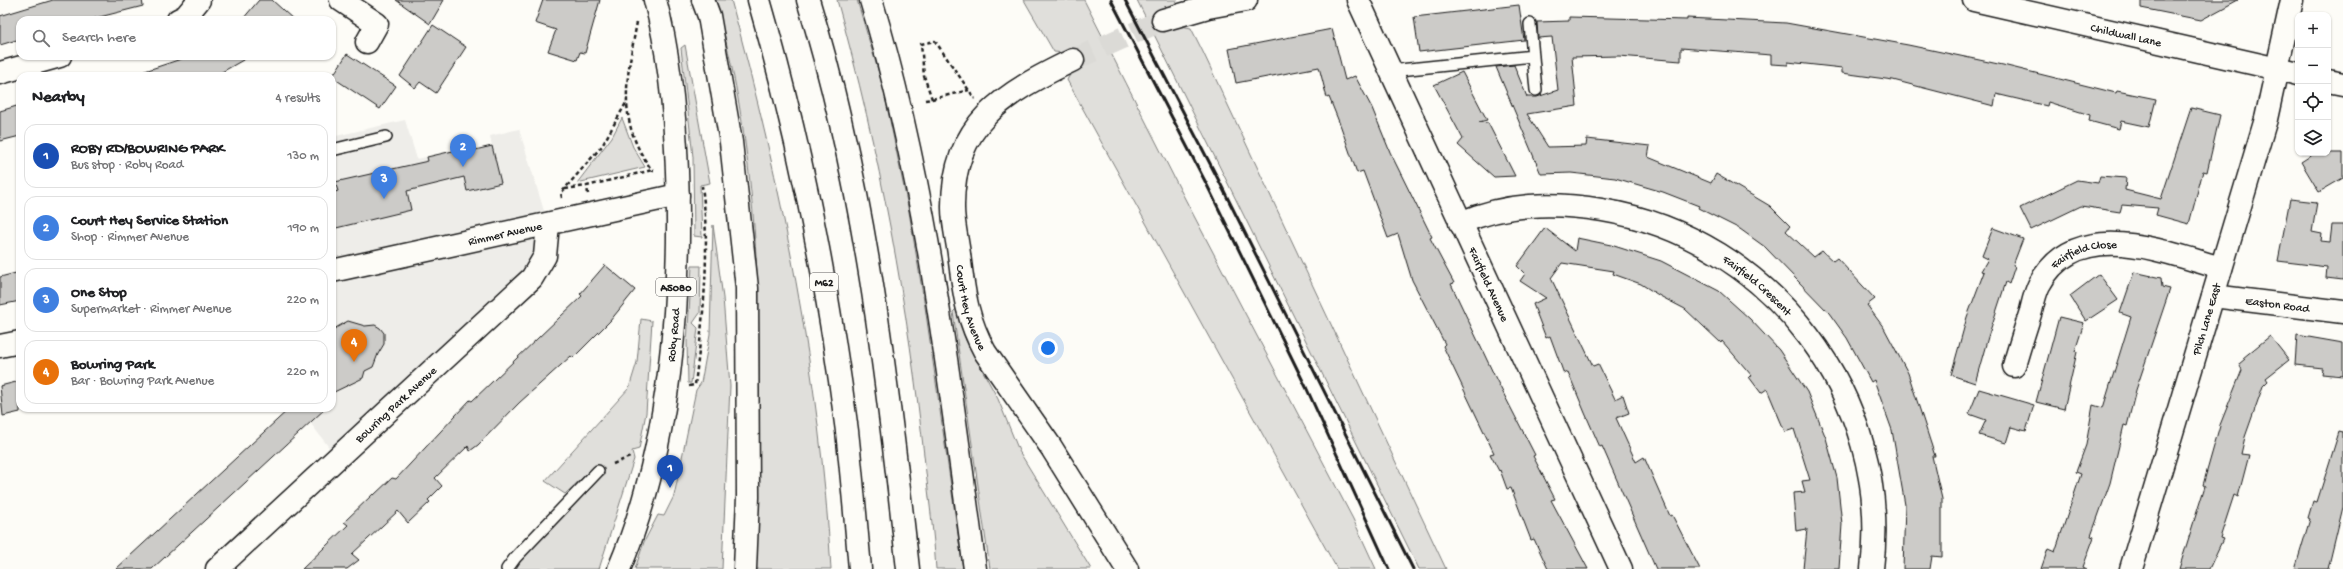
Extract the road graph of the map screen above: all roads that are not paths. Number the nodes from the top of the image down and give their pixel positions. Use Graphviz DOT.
graph roads {
  1 [pos="199,0"];
  2 [pos="341,0"];
  3 [pos="655,0"];
  4 [pos="703,0"];
  5 [pos="759,0"];
  6 [pos="808,0"];
  7 [pos="871,0"];
  8 [pos="1246,0"];
  9 [pos="1358,0"];
  10 [pos="1974,0"];
  11 [pos="2292,0"];
  12 [pos="2032,6"];
  13 [pos="186,16"];
  14 [pos="1163,20"];
  15 [pos="1530,24"];
  16 [pos="367,42"];
  17 [pos="1533,56"];
  18 [pos="46,60"];
  19 [pos="1074,60"];
  20 [pos="1390,71"];
  21 [pos="2288,71"];
  22 [pos="0,73"];
  23 [pos="2331,82"];
  24 [pos="2343,84"];
  25 [pos="1536,90"];
  26 [pos="386,137"];
  27 [pos="336,149"];
  28 [pos="678,195"];
  29 [pos="557,222"];
  30 [pos="1460,223"];
  31 [pos="2221,268"];
  32 [pos="336,270"];
  33 [pos="2213,296"];
  34 [pos="2343,312"];
  35 [pos="16,343"];
  36 [pos="0,346"];
  37 [pos="2014,366"];
  38 [pos="598,471"];
  39 [pos="217,569"];
  40 [pos="506,569"];
  41 [pos="619,569"];
  42 [pos="745,569"];
  43 [pos="860,569"];
  44 [pos="908,569"];
  45 [pos="975,569"];
  46 [pos="1127,569"];
  47 [pos="1621,569"];
  48 [pos="1872,569"];
  49 [pos="2131,569"];
  1 -- 13 [label="main road"];
  2 -- 16 [label="main road"];
  3 -- 28 [label="main road, Roby Road / A5080"];
  4 -- 42 [label="main road"];
  5 -- 43 [label="main road, M62"];
  6 -- 44 [label="main road"];
  7 -- 45 [label="main road"];
  8 -- 14 [label="main road"];
  9 -- 20 [label="main road, Fairfield Avenue"];
  10 -- 12 [label="main road, Childwall Lane"];
  11 -- 21 [label="main road, Pilch Lane East"];
  12 -- 21 [label="main road, Childwall Lane"];
  15 -- 17 [label="lane"];
  17 -- 20 [label="lane"];
  17 -- 25 [label="lane"];
  18 -- 22 [label="main road"];
  19 -- 46 [label="main road, Court Hey Avenue"];
  20 -- 30 [label="main road, Fairfield Avenue"];
  21 -- 31 [label="main road, Pilch Lane East"];
  23 -- 24 [label="main road"];
  26 -- 27 [label="lane"];
  28 -- 29 [label="main road, Rimmer Avenue"];
  28 -- 41 [label="main road, Roby Road / A5080"];
  29 -- 32 [label="main road, Rimmer Avenue"];
  29 -- 39 [label="main road, Bowring Park Avenue"];
  30 -- 47 [label="main road, Fairfield Avenue"];
  30 -- 48 [label="main road, Fairfield Crescent"];
  31 -- 33 [label="main road, Pilch Lane East"];
  31 -- 37 [label="main road, Fairfield Close"];
  33 -- 34 [label="main road, Easton Road"];
  33 -- 49 [label="main road, Pilch Lane East"];
  35 -- 36 [label="main road"];
  38 -- 40 [label="lane"];
}
